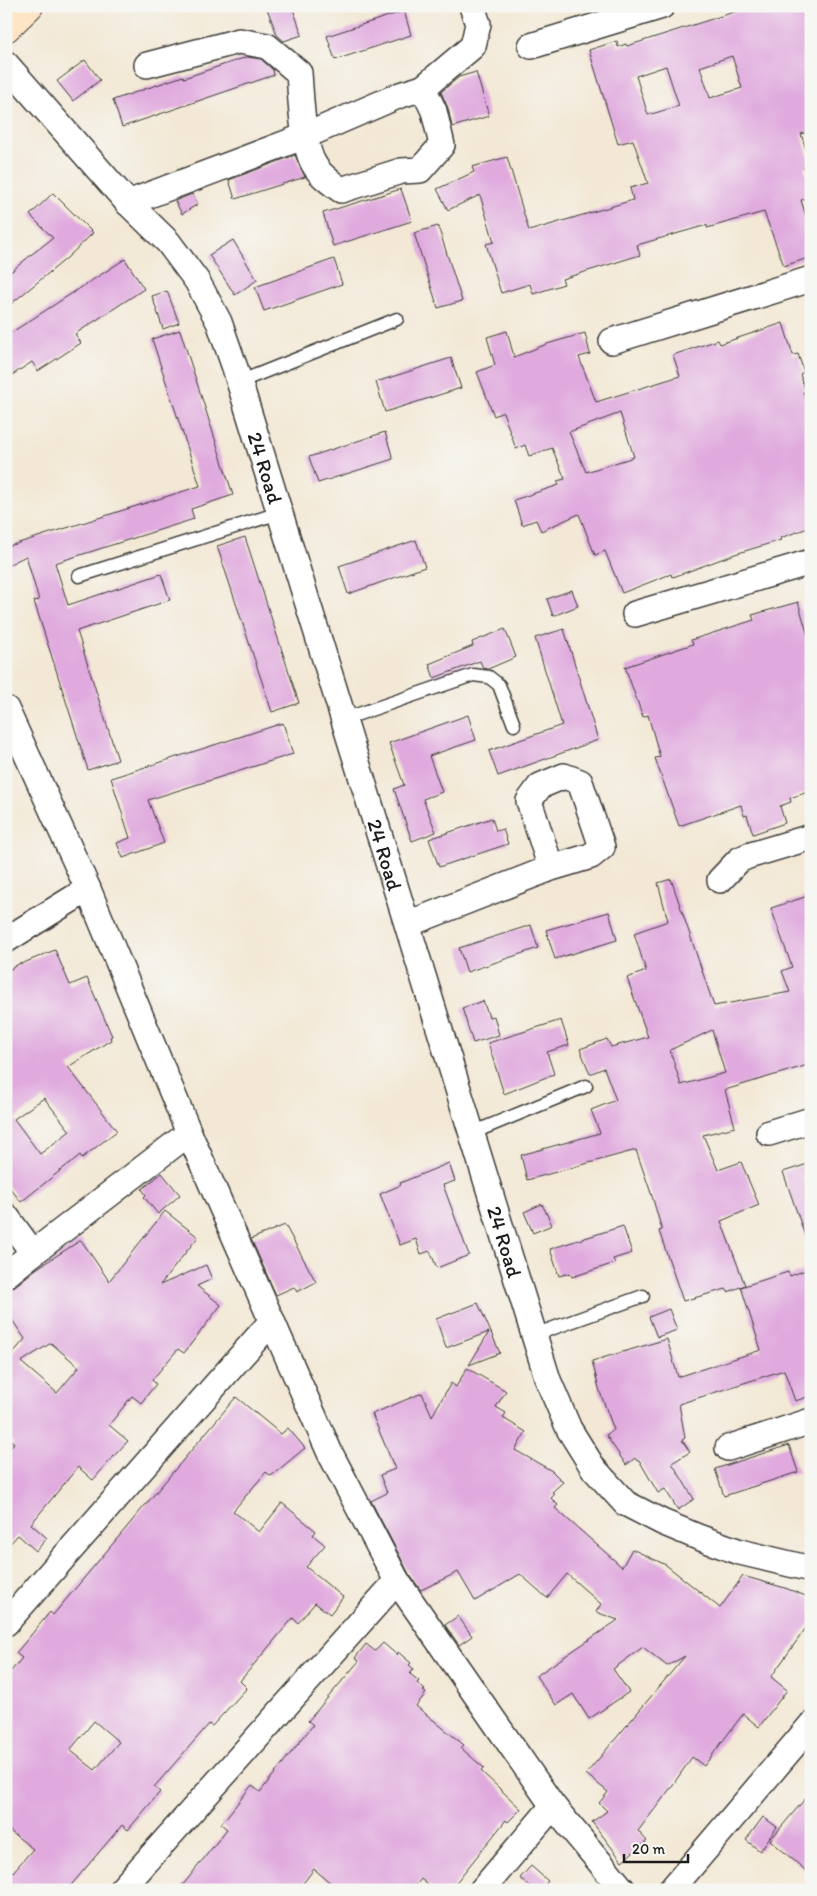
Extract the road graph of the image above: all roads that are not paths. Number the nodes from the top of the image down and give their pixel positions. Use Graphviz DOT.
graph roads {
  1 [pos="29,6"];
  2 [pos="472,6"];
  3 [pos="662,6"];
  4 [pos="6,28"];
  5 [pos="531,46"];
  6 [pos="6,64"];
  7 [pos="147,65"];
  8 [pos="423,88"];
  9 [pos="305,136"];
  10 [pos="128,203"];
  11 [pos="811,279"];
  12 [pos="397,319"];
  13 [pos="612,341"];
  14 [pos="238,382"];
  15 [pos="279,513"];
  16 [pos="811,562"];
  17 [pos="79,576"];
  18 [pos="635,614"];
  19 [pos="6,709"];
  20 [pos="344,719"];
  21 [pos="514,725"];
  22 [pos="811,837"];
  23 [pos="551,868"];
  24 [pos="720,880"];
  25 [pos="88,889"];
  26 [pos="408,924"];
  27 [pos="6,940"];
  28 [pos="586,1086"];
  29 [pos="811,1120"];
  30 [pos="189,1133"];
  31 [pos="472,1133"];
  32 [pos="768,1133"];
  33 [pos="6,1216"];
  34 [pos="33,1254"];
  35 [pos="6,1275"];
  36 [pos="643,1296"];
  37 [pos="272,1321"];
  38 [pos="534,1335"];
  39 [pos="811,1421"];
  40 [pos="728,1448"];
  41 [pos="811,1569"];
  42 [pos="397,1581"];
  43 [pos="6,1623"];
  44 [pos="811,1725"];
  45 [pos="553,1806"];
  46 [pos="121,1890"];
  47 [pos="482,1890"];
  48 [pos="623,1890"];
  49 [pos="671,1890"];
  1 -- 4 [label="street"];
  2 -- 8 [label="street"];
  3 -- 5 [label="street"];
  6 -- 10 [label="street, 24 Road"];
  7 -- 9 [label="street"];
  8 -- 9 [label="street"];
  8 -- 9 [label="street"];
  9 -- 10 [label="street"];
  10 -- 14 [label="street, 24 Road"];
  11 -- 13 [label="street"];
  12 -- 14 [label="lane"];
  14 -- 15 [label="street, 24 Road"];
  15 -- 17 [label="lane"];
  15 -- 20 [label="street, 24 Road"];
  16 -- 18 [label="street"];
  19 -- 25 [label="street"];
  20 -- 21 [label="lane"];
  20 -- 26 [label="street, 24 Road"];
  22 -- 24 [label="street"];
  23 -- 26 [label="street"];
  25 -- 27 [label="street"];
  25 -- 30 [label="street"];
  26 -- 31 [label="street, 24 Road"];
  28 -- 31 [label="lane"];
  29 -- 32 [label="street"];
  30 -- 34 [label="street"];
  30 -- 37 [label="street"];
  31 -- 38 [label="street, 24 Road"];
  33 -- 34 [label="street"];
  34 -- 35 [label="street"];
  36 -- 38 [label="lane"];
  37 -- 42 [label="street"];
  37 -- 43 [label="street"];
  38 -- 41 [label="street, 24 Road"];
  39 -- 40 [label="street"];
  42 -- 45 [label="street"];
  42 -- 46 [label="street"];
  44 -- 49 [label="street"];
  45 -- 47 [label="street"];
  45 -- 48 [label="street"];
}
